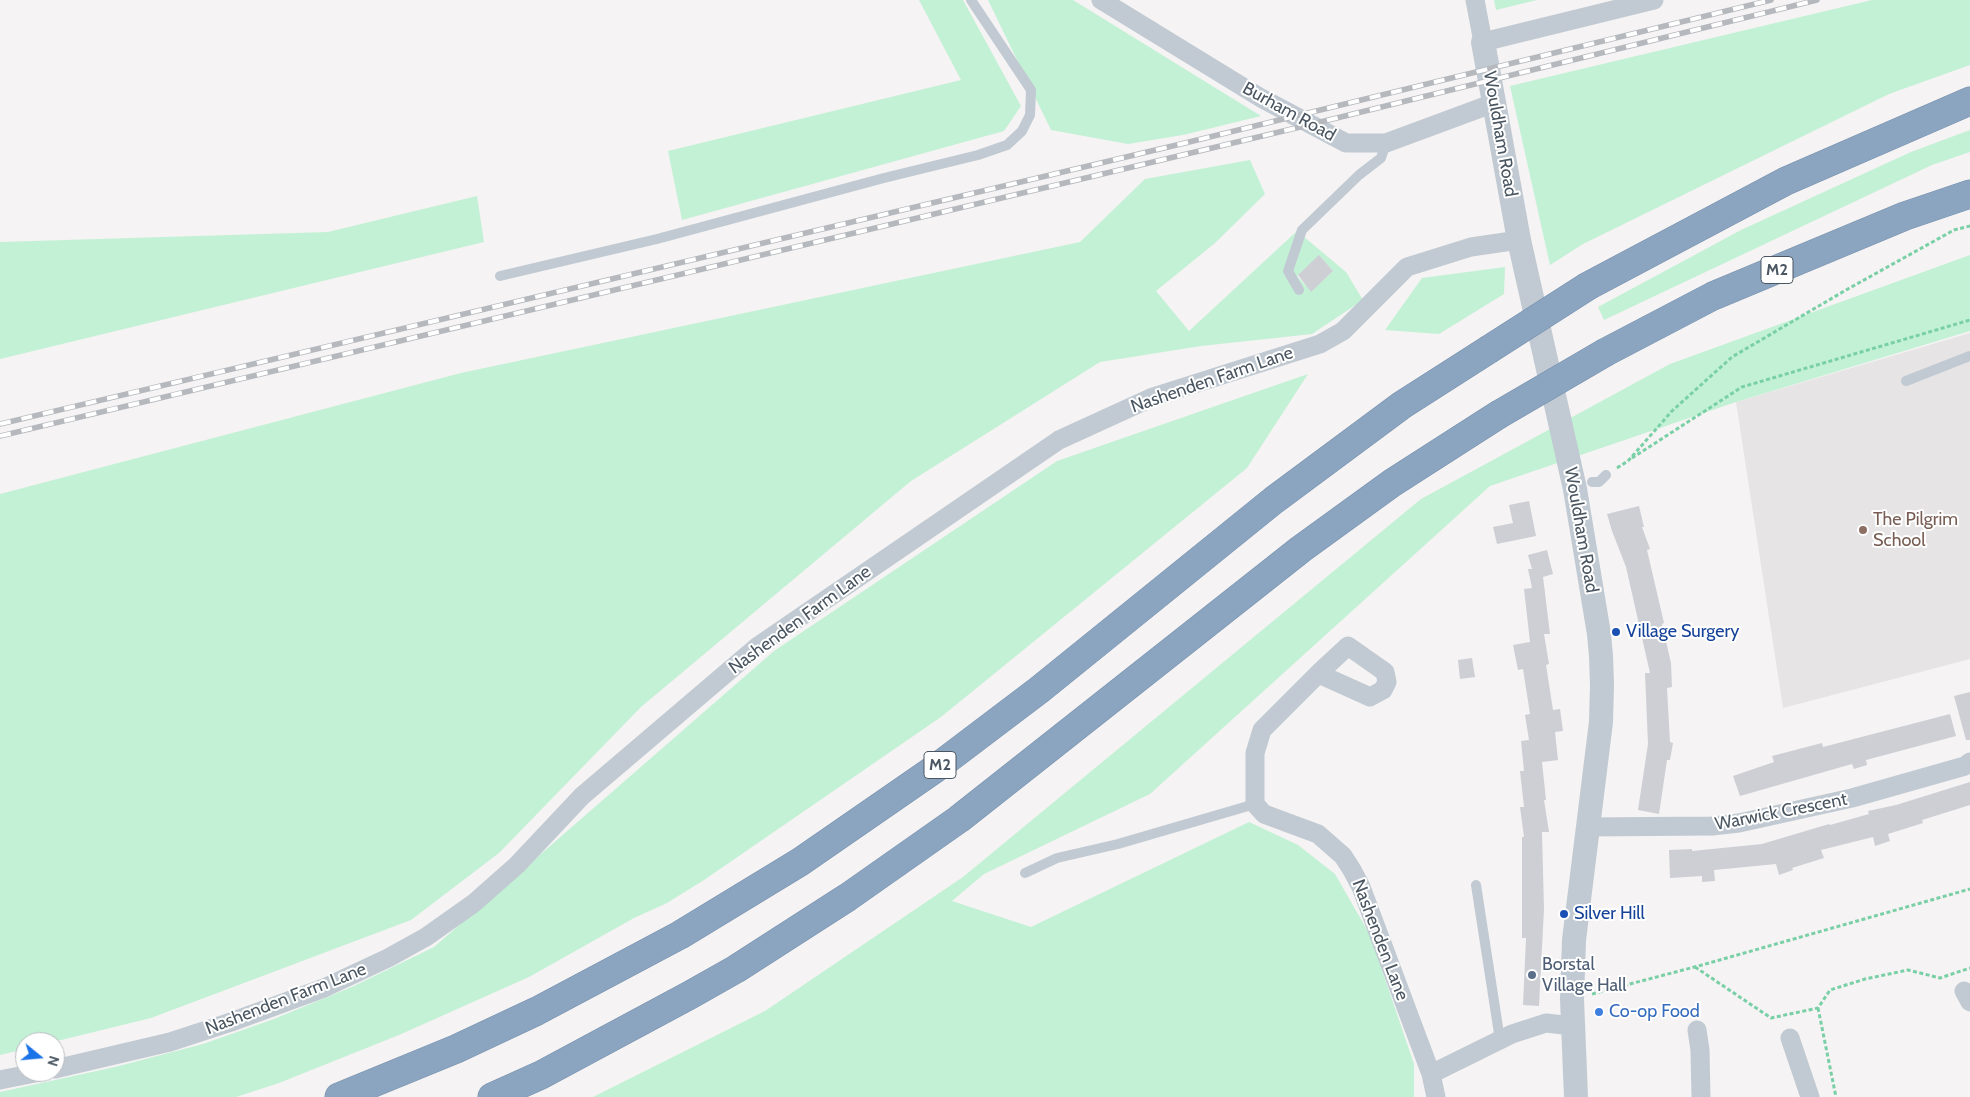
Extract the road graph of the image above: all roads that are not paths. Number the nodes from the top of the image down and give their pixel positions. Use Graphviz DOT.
graph roads {
  1 [pos="971,0"];
  2 [pos="1101,0"];
  3 [pos="1475,0"];
  4 [pos="1654,0"];
  5 [pos="1483,42"];
  6 [pos="1970,102"];
  7 [pos="1494,103"];
  8 [pos="1386,143"];
  9 [pos="1962,197"];
  10 [pos="1519,240"];
  11 [pos="500,276"];
  12 [pos="1299,290"];
  13 [pos="1970,356"];
  14 [pos="1906,381"];
  15 [pos="1606,475"];
  16 [pos="1592,482"];
  17 [pos="1319,674"];
  18 [pos="1970,762"];
  19 [pos="1256,804"];
  20 [pos="1587,827"];
  21 [pos="1025,873"];
  22 [pos="1476,885"];
  23 [pos="1572,1026"];
  24 [pos="1696,1030"];
  25 [pos="1790,1038"];
  26 [pos="1500,1040"];
  27 [pos="65,1067"];
  28 [pos="1431,1074"];
  29 [pos="15,1077"];
  30 [pos="0,1080"];
  31 [pos="339,1097"];
  32 [pos="492,1097"];
  33 [pos="1436,1097"];
  34 [pos="1576,1097"];
  35 [pos="1701,1097"];
  36 [pos="1810,1097"];
  1 -- 11 [label="lane"];
  2 -- 8 [label="street, Burham Road"];
  3 -- 5 [label="street"];
  4 -- 5 [label="street"];
  5 -- 7 [label="street, Wouldham Road"];
  6 -- 31 [label="highway, M2, bridge"];
  7 -- 8 [label="street, Burham Road"];
  7 -- 10 [label="street, Wouldham Road"];
  8 -- 12 [label="lane"];
  9 -- 32 [label="highway, M2, bridge"];
  10 -- 20 [label="street, Wouldham Road"];
  10 -- 27 [label="street, Nashenden Farm Lane"];
  13 -- 14 [label="lane"];
  15 -- 16 [label="lane"];
  17 -- 19 [label="street"];
  18 -- 20 [label="street, Warwick Crescent"];
  19 -- 21 [label="lane"];
  19 -- 28 [label="street, Nashenden Lane"];
  20 -- 23 [label="street, Wouldham Road"];
  22 -- 26 [label="lane"];
  23 -- 26 [label="street"];
  23 -- 34 [label="street, Wouldham Road"];
  24 -- 35 [label="street"];
  25 -- 36 [label="street"];
  26 -- 28 [label="street"];
  28 -- 33 [label="street, Nashenden Lane"];
  29 -- 30 [label="street"];
}
